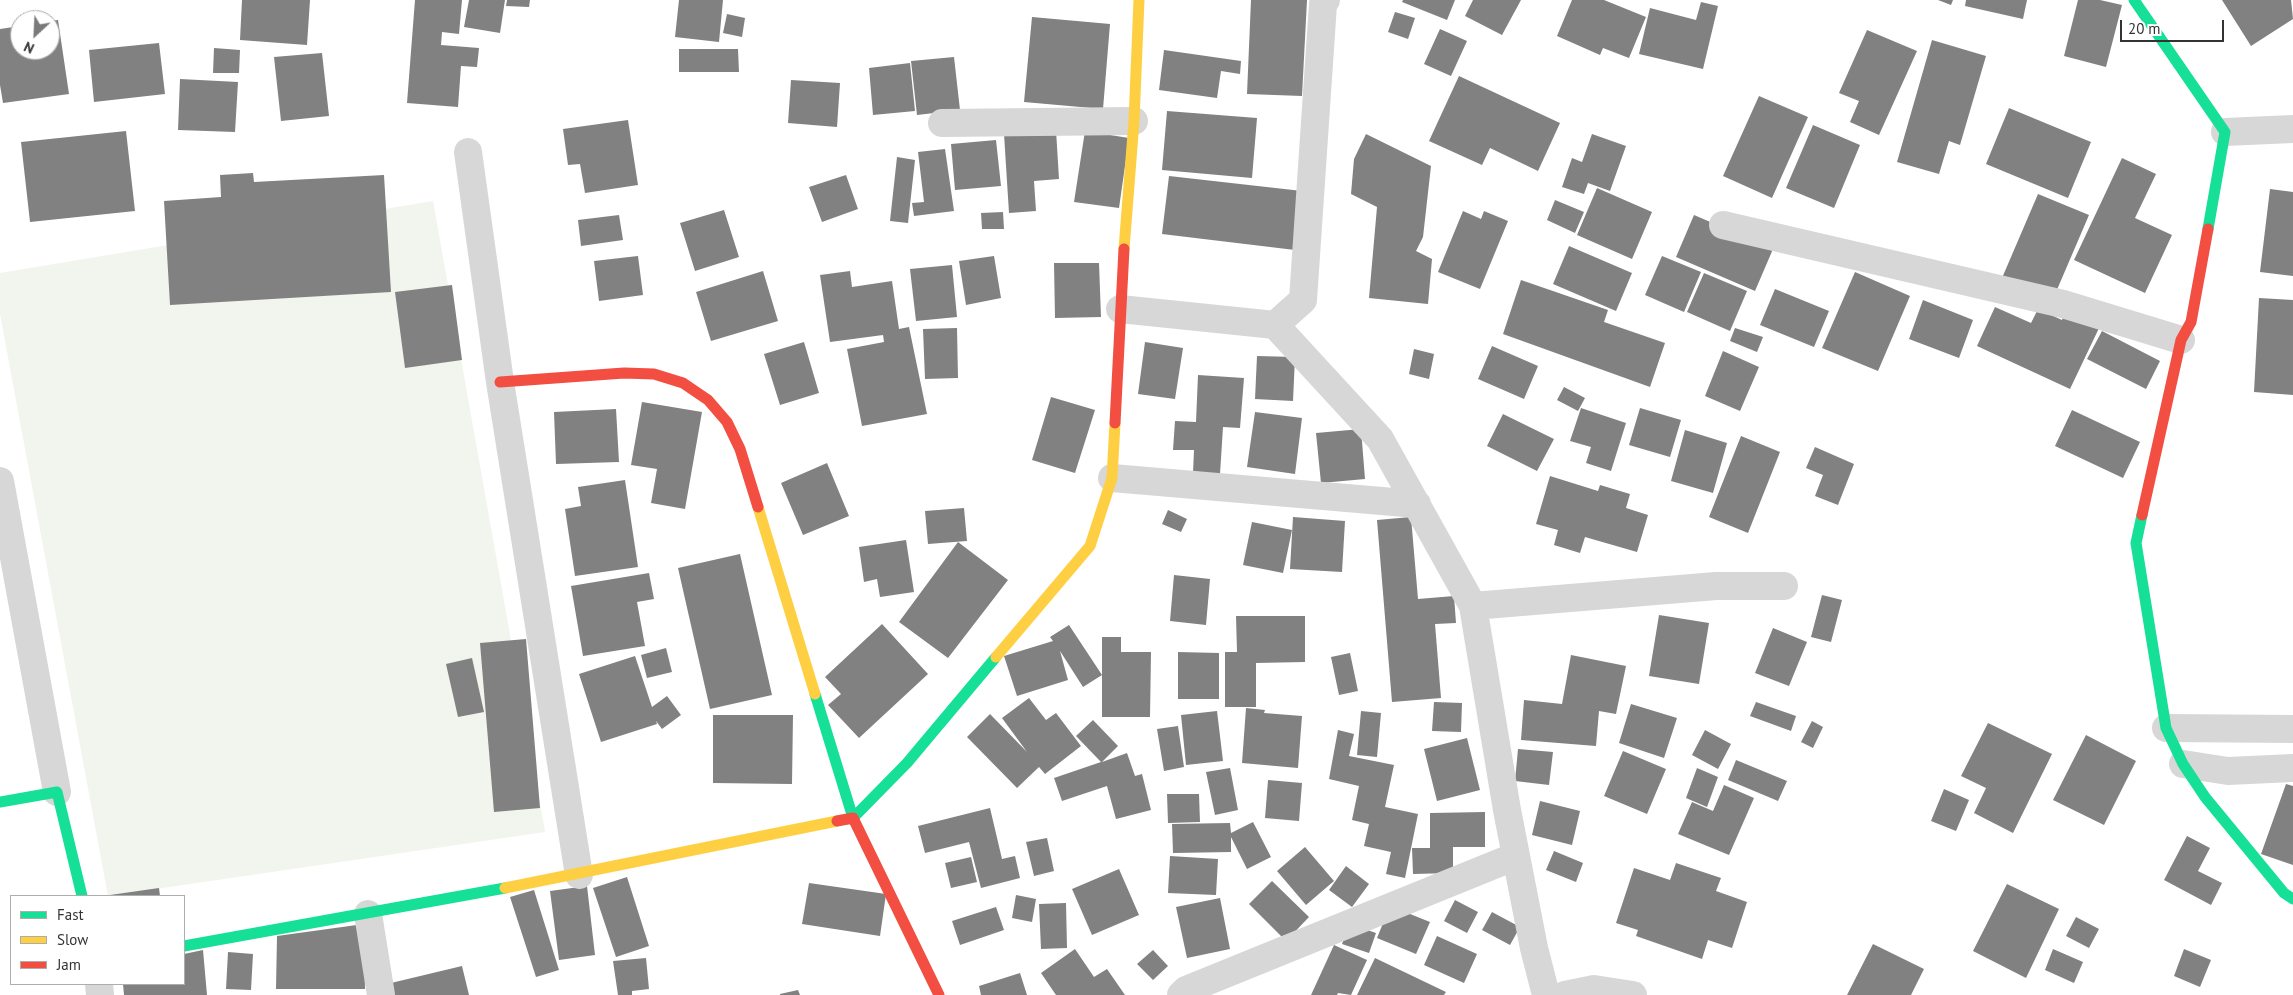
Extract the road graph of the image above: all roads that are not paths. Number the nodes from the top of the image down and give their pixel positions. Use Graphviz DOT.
graph roads {
  1 [pos="1139,0"];
  2 [pos="1326,0"];
  3 [pos="2134,0"];
  4 [pos="1134,121"];
  5 [pos="942,123"];
  6 [pos="2293,129"];
  7 [pos="2225,132"];
  8 [pos="468,152"];
  9 [pos="1723,225"];
  10 [pos="1120,309"];
  11 [pos="1275,325"];
  12 [pos="2181,340"];
  13 [pos="500,382"];
  14 [pos="1112,478"];
  15 [pos="0,480"];
  16 [pos="1417,504"];
  17 [pos="1784,586"];
  18 [pos="1473,606"];
  19 [pos="2166,728"];
  20 [pos="2293,729"];
  21 [pos="2183,764"];
  22 [pos="2293,768"];
  23 [pos="2228,770"];
  24 [pos="57,792"];
  25 [pos="2206,797"];
  26 [pos="0,802"];
  27 [pos="853,818"];
  28 [pos="1516,856"];
  29 [pos="579,875"];
  30 [pos="82,895"];
  31 [pos="2293,899"];
  32 [pos="368,914"];
  33 [pos="185,946"];
  34 [pos="381,995"];
  35 [pos="939,995"];
  36 [pos="1181,995"];
  37 [pos="1546,995"];
  38 [pos="1565,995"];
  39 [pos="1633,995"];
  1 -- 4 [label="street"];
  2 -- 11 [label="street"];
  3 -- 7 [label="street"];
  4 -- 5 [label="street"];
  4 -- 10 [label="street"];
  6 -- 7 [label="street"];
  7 -- 12 [label="street"];
  8 -- 13 [label="street"];
  9 -- 12 [label="street"];
  10 -- 11 [label="street"];
  10 -- 14 [label="street"];
  11 -- 16 [label="street"];
  12 -- 19 [label="street"];
  13 -- 27 [label="street"];
  13 -- 29 [label="street"];
  14 -- 16 [label="street"];
  14 -- 27 [label="street"];
  15 -- 24 [label="street"];
  16 -- 18 [label="street"];
  17 -- 18 [label="street"];
  18 -- 28 [label="street"];
  19 -- 20 [label="street"];
  19 -- 21 [label="street"];
  21 -- 23 [label="street"];
  21 -- 25 [label="street"];
  22 -- 23 [label="street"];
  23 -- 25 [label="street"];
  24 -- 26 [label="street"];
  24 -- 30 [label="street"];
  25 -- 31 [label="street"];
  27 -- 29 [label="street"];
  27 -- 35 [label="street"];
  28 -- 36 [label="street"];
  28 -- 37 [label="street"];
  29 -- 32 [label="street"];
  32 -- 33 [label="street"];
  32 -- 34 [label="street"];
  38 -- 39 [label="street"];
}
